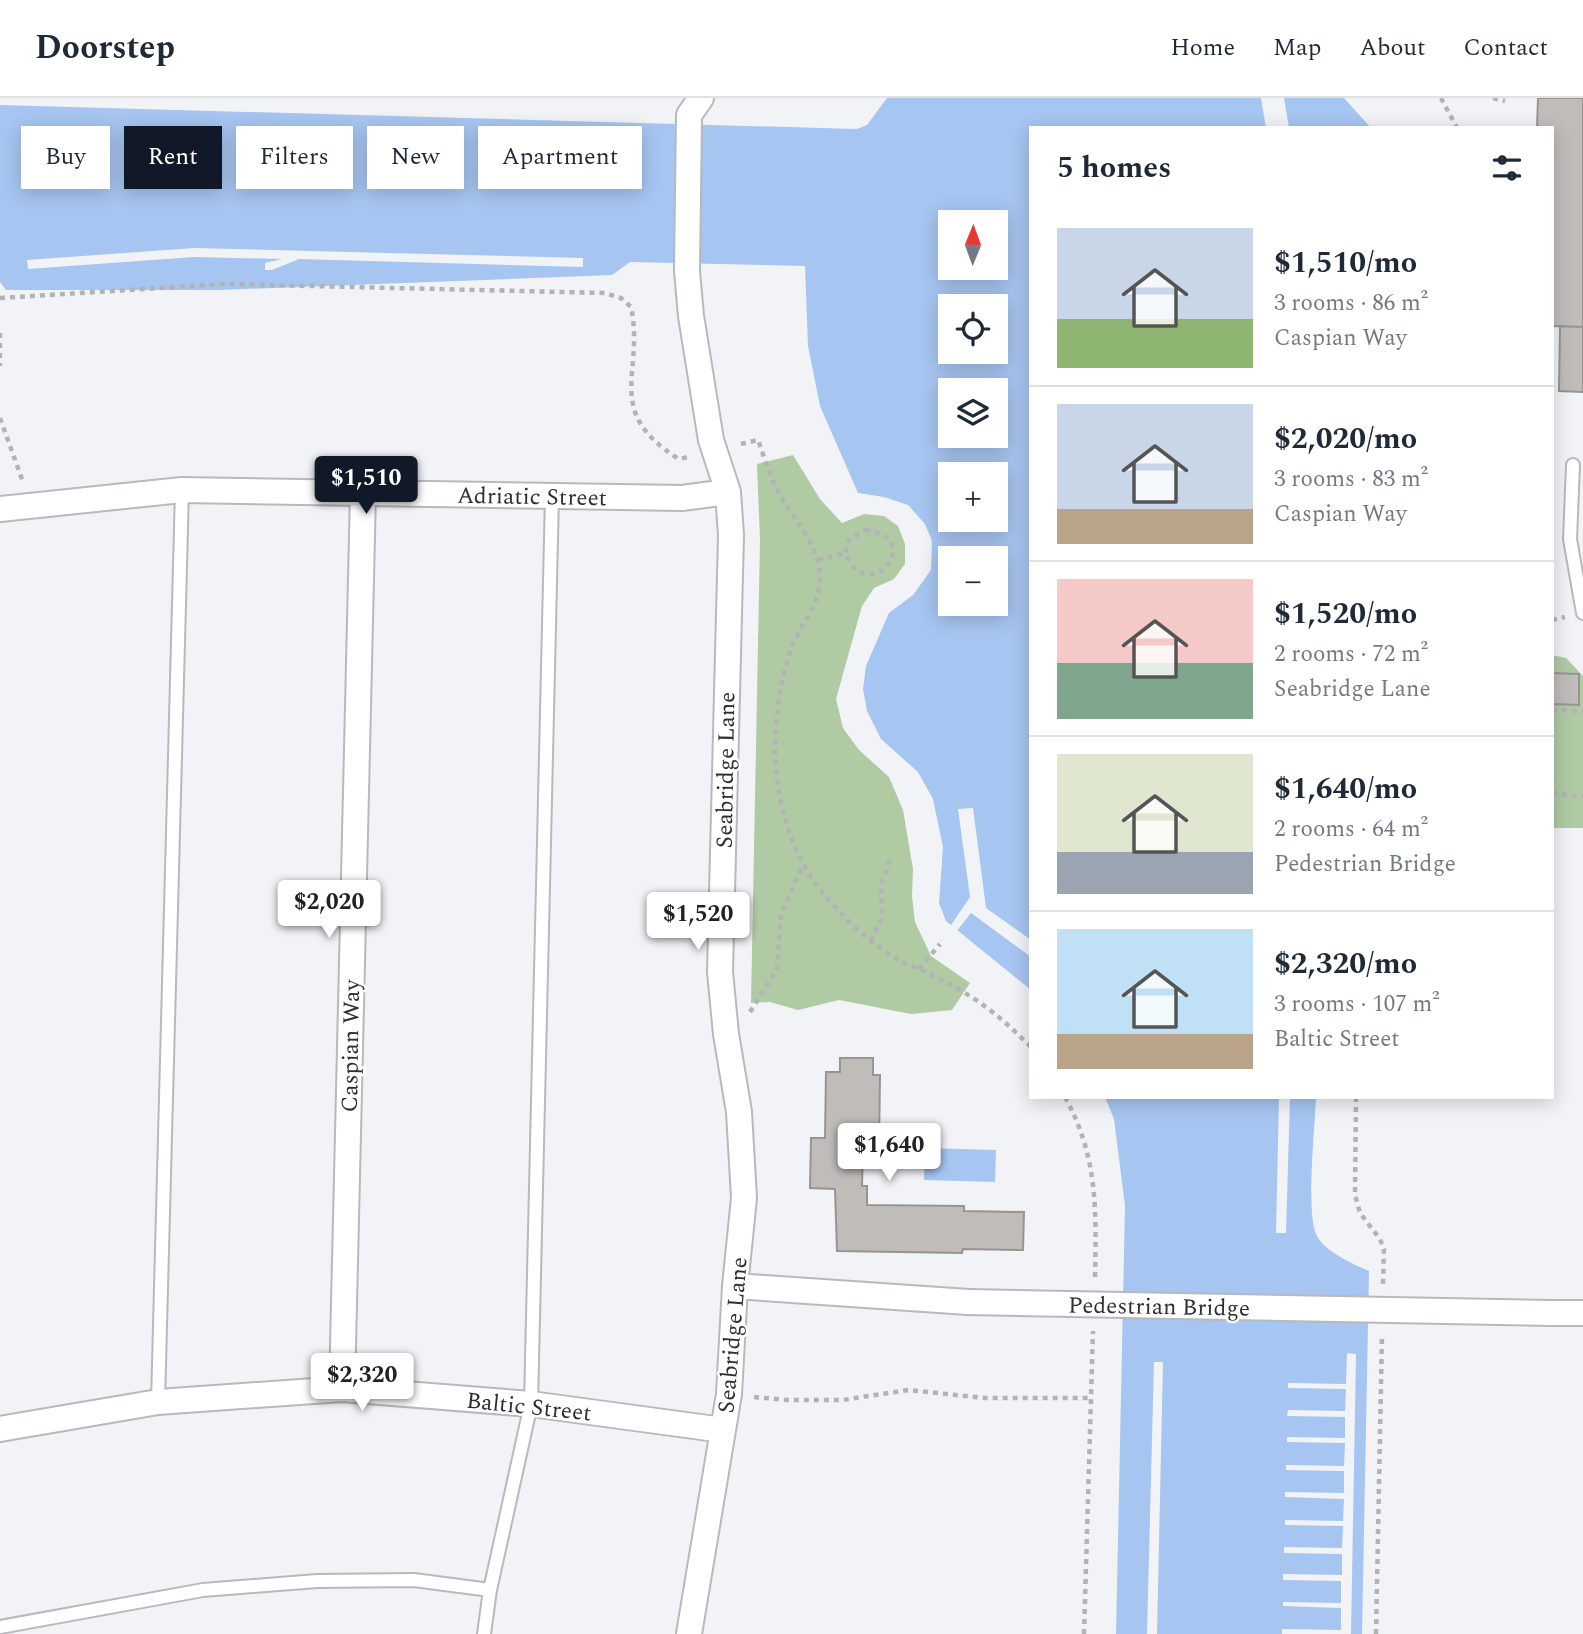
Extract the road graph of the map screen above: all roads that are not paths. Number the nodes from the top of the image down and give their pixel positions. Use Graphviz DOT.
graph roads {
  1 [pos="689,104"];
  2 [pos="1573,465"];
  3 [pos="182,490"];
  4 [pos="728,492"];
  5 [pos="363,493"];
  6 [pos="552,496"];
  7 [pos="0,509"];
  8 [pos="1583,613"];
  9 [pos="735,1286"];
  10 [pos="1583,1313"];
  11 [pos="342,1389"];
  12 [pos="158,1402"];
  13 [pos="531,1404"];
  14 [pos="0,1429"];
  15 [pos="723,1430"];
  16 [pos="490,1590"];
  17 [pos="0,1628"];
  18 [pos="484,1634"];
  19 [pos="689,1634"];
  1 -- 4 [label="street, Seabridge Lane"];
  2 -- 8 [label="lane"];
  3 -- 5 [label="street, Adriatic Street"];
  3 -- 7 [label="street, Adriatic Street"];
  3 -- 12 [label="lane"];
  4 -- 6 [label="street, Adriatic Street"];
  4 -- 9 [label="street, Seabridge Lane"];
  5 -- 6 [label="street, Adriatic Street"];
  5 -- 11 [label="street, Caspian Way"];
  6 -- 13 [label="lane"];
  9 -- 10 [label="street, Pedestrian Bridge, bridge"];
  9 -- 15 [label="street, Seabridge Lane"];
  11 -- 12 [label="street, Baltic Street"];
  11 -- 13 [label="street, Baltic Street"];
  12 -- 14 [label="street, Baltic Street"];
  13 -- 15 [label="street, Baltic Street"];
  13 -- 16 [label="lane"];
  15 -- 19 [label="street, Seabridge Lane"];
  16 -- 17 [label="lane"];
  16 -- 18 [label="lane"];
}
